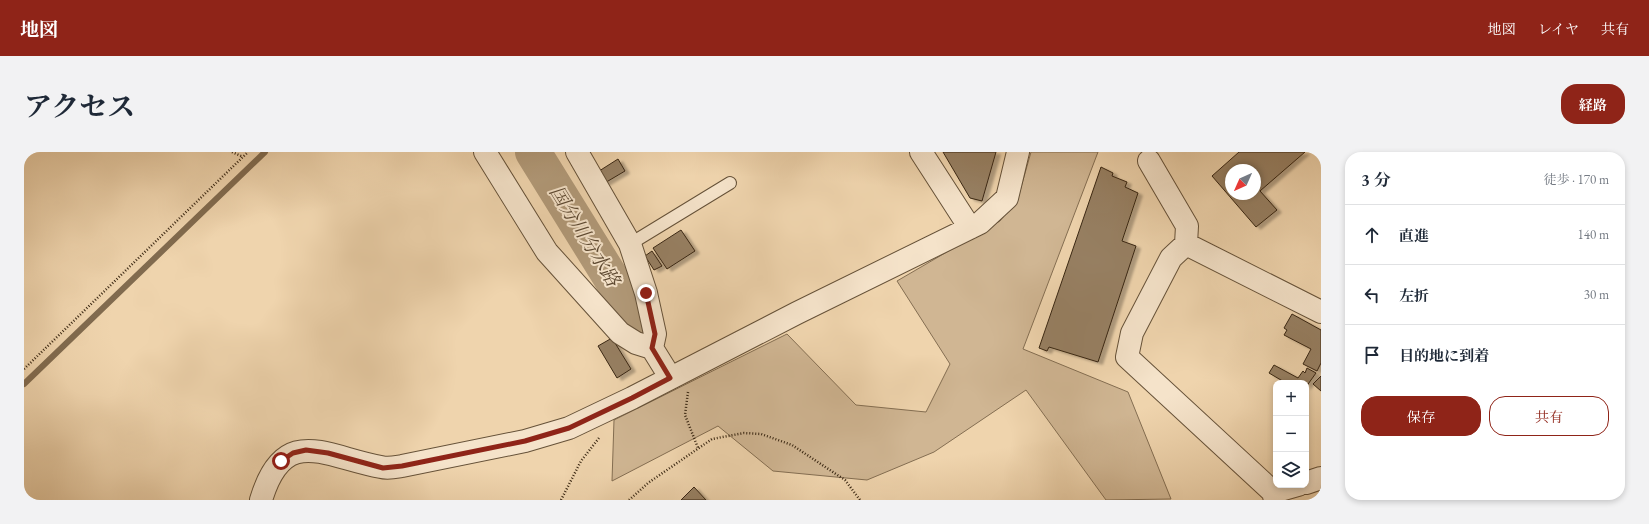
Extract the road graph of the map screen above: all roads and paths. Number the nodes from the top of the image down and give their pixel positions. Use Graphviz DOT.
graph roads {
  1 [pos="232,152"];
  2 [pos="248,152"];
  3 [pos="485,152"];
  4 [pos="576,152"];
  5 [pos="921,152"];
  6 [pos="1018,152"];
  7 [pos="243,157"];
  8 [pos="1149,161"];
  9 [pos="730,183"];
  10 [pos="970,228"];
  11 [pos="630,244"];
  12 [pos="1186,244"];
  13 [pos="1321,312"];
  14 [pos="652,348"];
  15 [pos="691,367"];
  16 [pos="24,369"];
  17 [pos="670,378"];
  18 [pos="604,432"];
  19 [pos="698,448"];
  20 [pos="1321,478"];
  21 [pos="1309,482"];
  22 [pos="1291,488"];
  23 [pos="1274,496"];
  24 [pos="261,500"];
  25 [pos="561,500"];
  26 [pos="629,500"];
  27 [pos="860,500"];
  1 -- 7 [label="path"];
  2 -- 7 [label="path"];
  3 -- 14 [label="street"];
  4 -- 11 [label="street"];
  5 -- 10 [label="street"];
  6 -- 10 [label="street"];
  7 -- 16 [label="path"];
  8 -- 12 [label="street"];
  9 -- 11 [label="lane"];
  10 -- 15 [label="street"];
  11 -- 14 [label="street"];
  12 -- 13 [label="street"];
  12 -- 23 [label="street"];
  14 -- 17 [label="street"];
  15 -- 17 [label="street"];
  15 -- 19 [label="path"];
  17 -- 24 [label="street"];
  18 -- 25 [label="path"];
  19 -- 26 [label="path"];
  19 -- 27 [label="path"];
  20 -- 21 [label="street"];
  22 -- 23 [label="street"];
}
